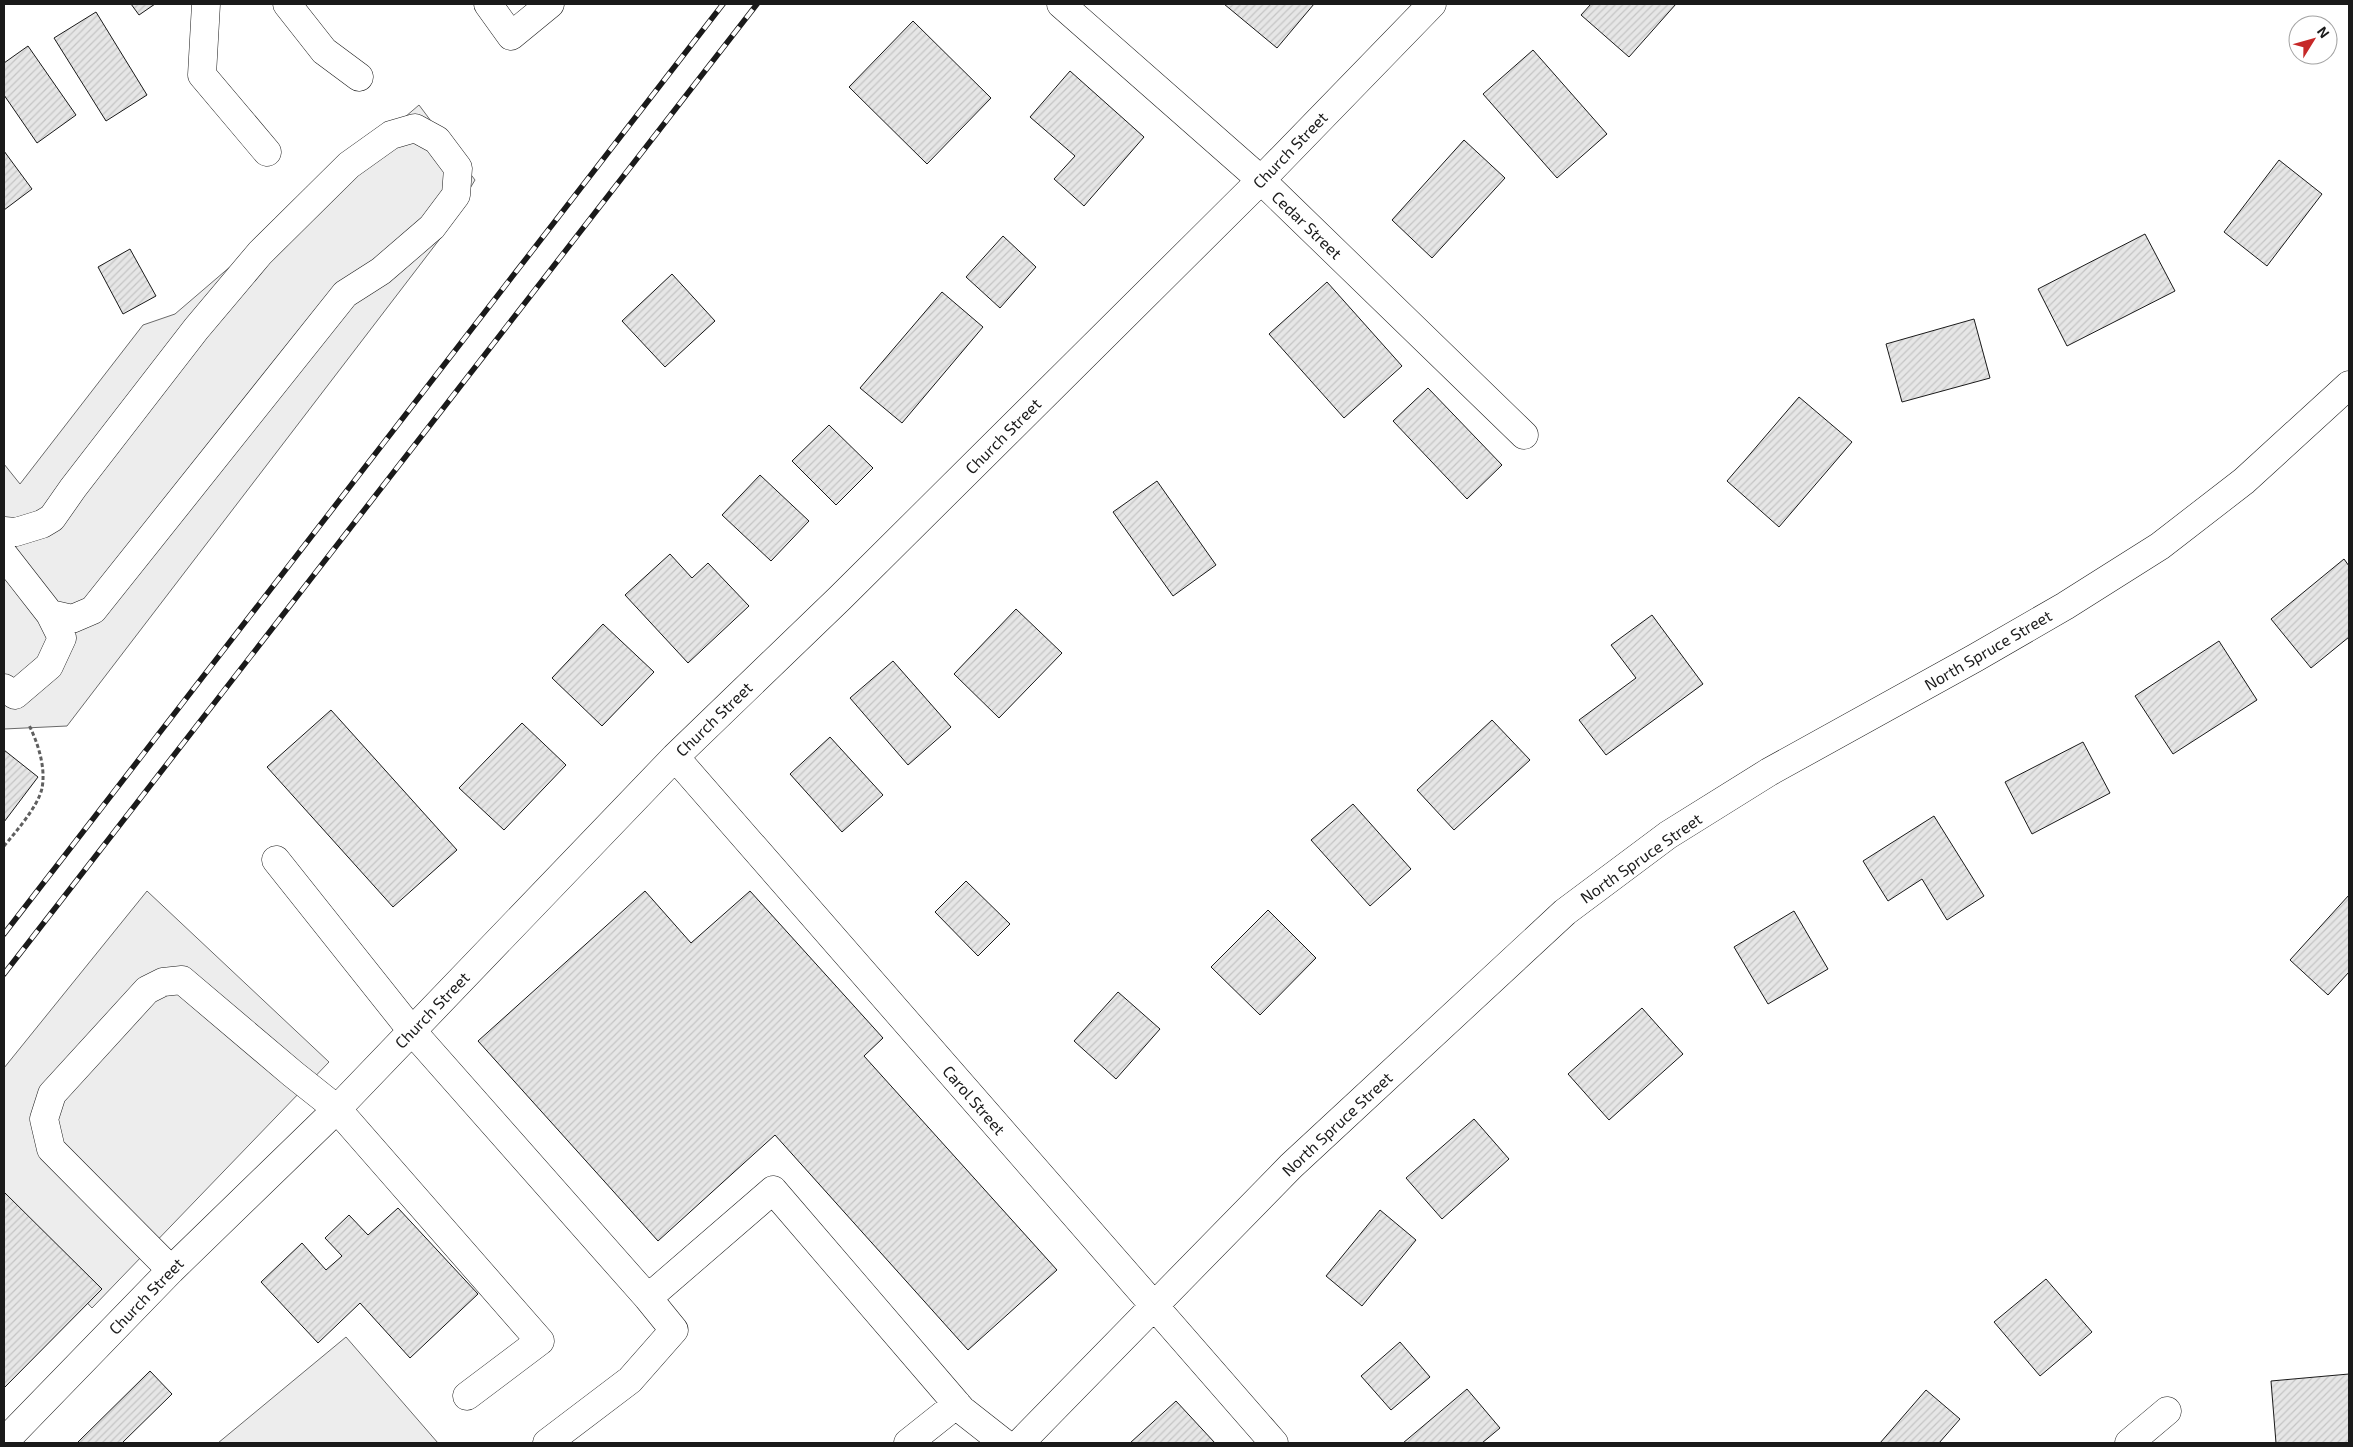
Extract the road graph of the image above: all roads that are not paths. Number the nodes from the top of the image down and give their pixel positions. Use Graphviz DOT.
graph roads {
  1 [pos="206,4"];
  2 [pos="287,4"];
  3 [pos="488,4"];
  4 [pos="550,4"];
  5 [pos="1061,4"];
  6 [pos="1432,4"];
  7 [pos="359,77"];
  8 [pos="267,152"];
  9 [pos="1261,180"];
  10 [pos="2349,385"];
  11 [pos="1524,435"];
  12 [pos="4,531"];
  13 [pos="4,555"];
  14 [pos="50,614"];
  15 [pos="10,691"];
  16 [pos="675,757"];
  17 [pos="276,860"];
  18 [pos="412,1031"];
  19 [pos="337,1109"];
  20 [pos="171,1270"];
  21 [pos="648,1298"];
  22 [pos="1154,1306"];
  23 [pos="467,1396"];
  24 [pos="957,1404"];
  25 [pos="2167,1411"];
  26 [pos="4,1442"];
  27 [pos="547,1443"];
  28 [pos="908,1443"];
  29 [pos="1004,1443"];
  30 [pos="1020,1443"];
  31 [pos="1274,1443"];
  32 [pos="2130,1443"];
  1 -- 8 [label="street"];
  2 -- 7 [label="street"];
  3 -- 4 [label="street"];
  5 -- 9 [label="street, Cedar Street"];
  6 -- 9 [label="street, Church Street"];
  9 -- 11 [label="street, Cedar Street"];
  9 -- 16 [label="street, Church Street"];
  10 -- 22 [label="street, North Spruce Street"];
  12 -- 14 [label="street"];
  13 -- 14 [label="street"];
  14 -- 15 [label="street"];
  16 -- 18 [label="street, Church Street"];
  16 -- 22 [label="street, Carol Street"];
  17 -- 18 [label="street"];
  18 -- 19 [label="street, Church Street"];
  18 -- 21 [label="street"];
  19 -- 20 [label="street, Church Street"];
  19 -- 20 [label="street"];
  19 -- 23 [label="street"];
  20 -- 26 [label="street, Church Street"];
  21 -- 24 [label="street"];
  21 -- 27 [label="street"];
  22 -- 30 [label="street, North Spruce Street"];
  22 -- 31 [label="street, Carol Street"];
  24 -- 28 [label="street"];
  24 -- 29 [label="street"];
  25 -- 32 [label="street"];
}
